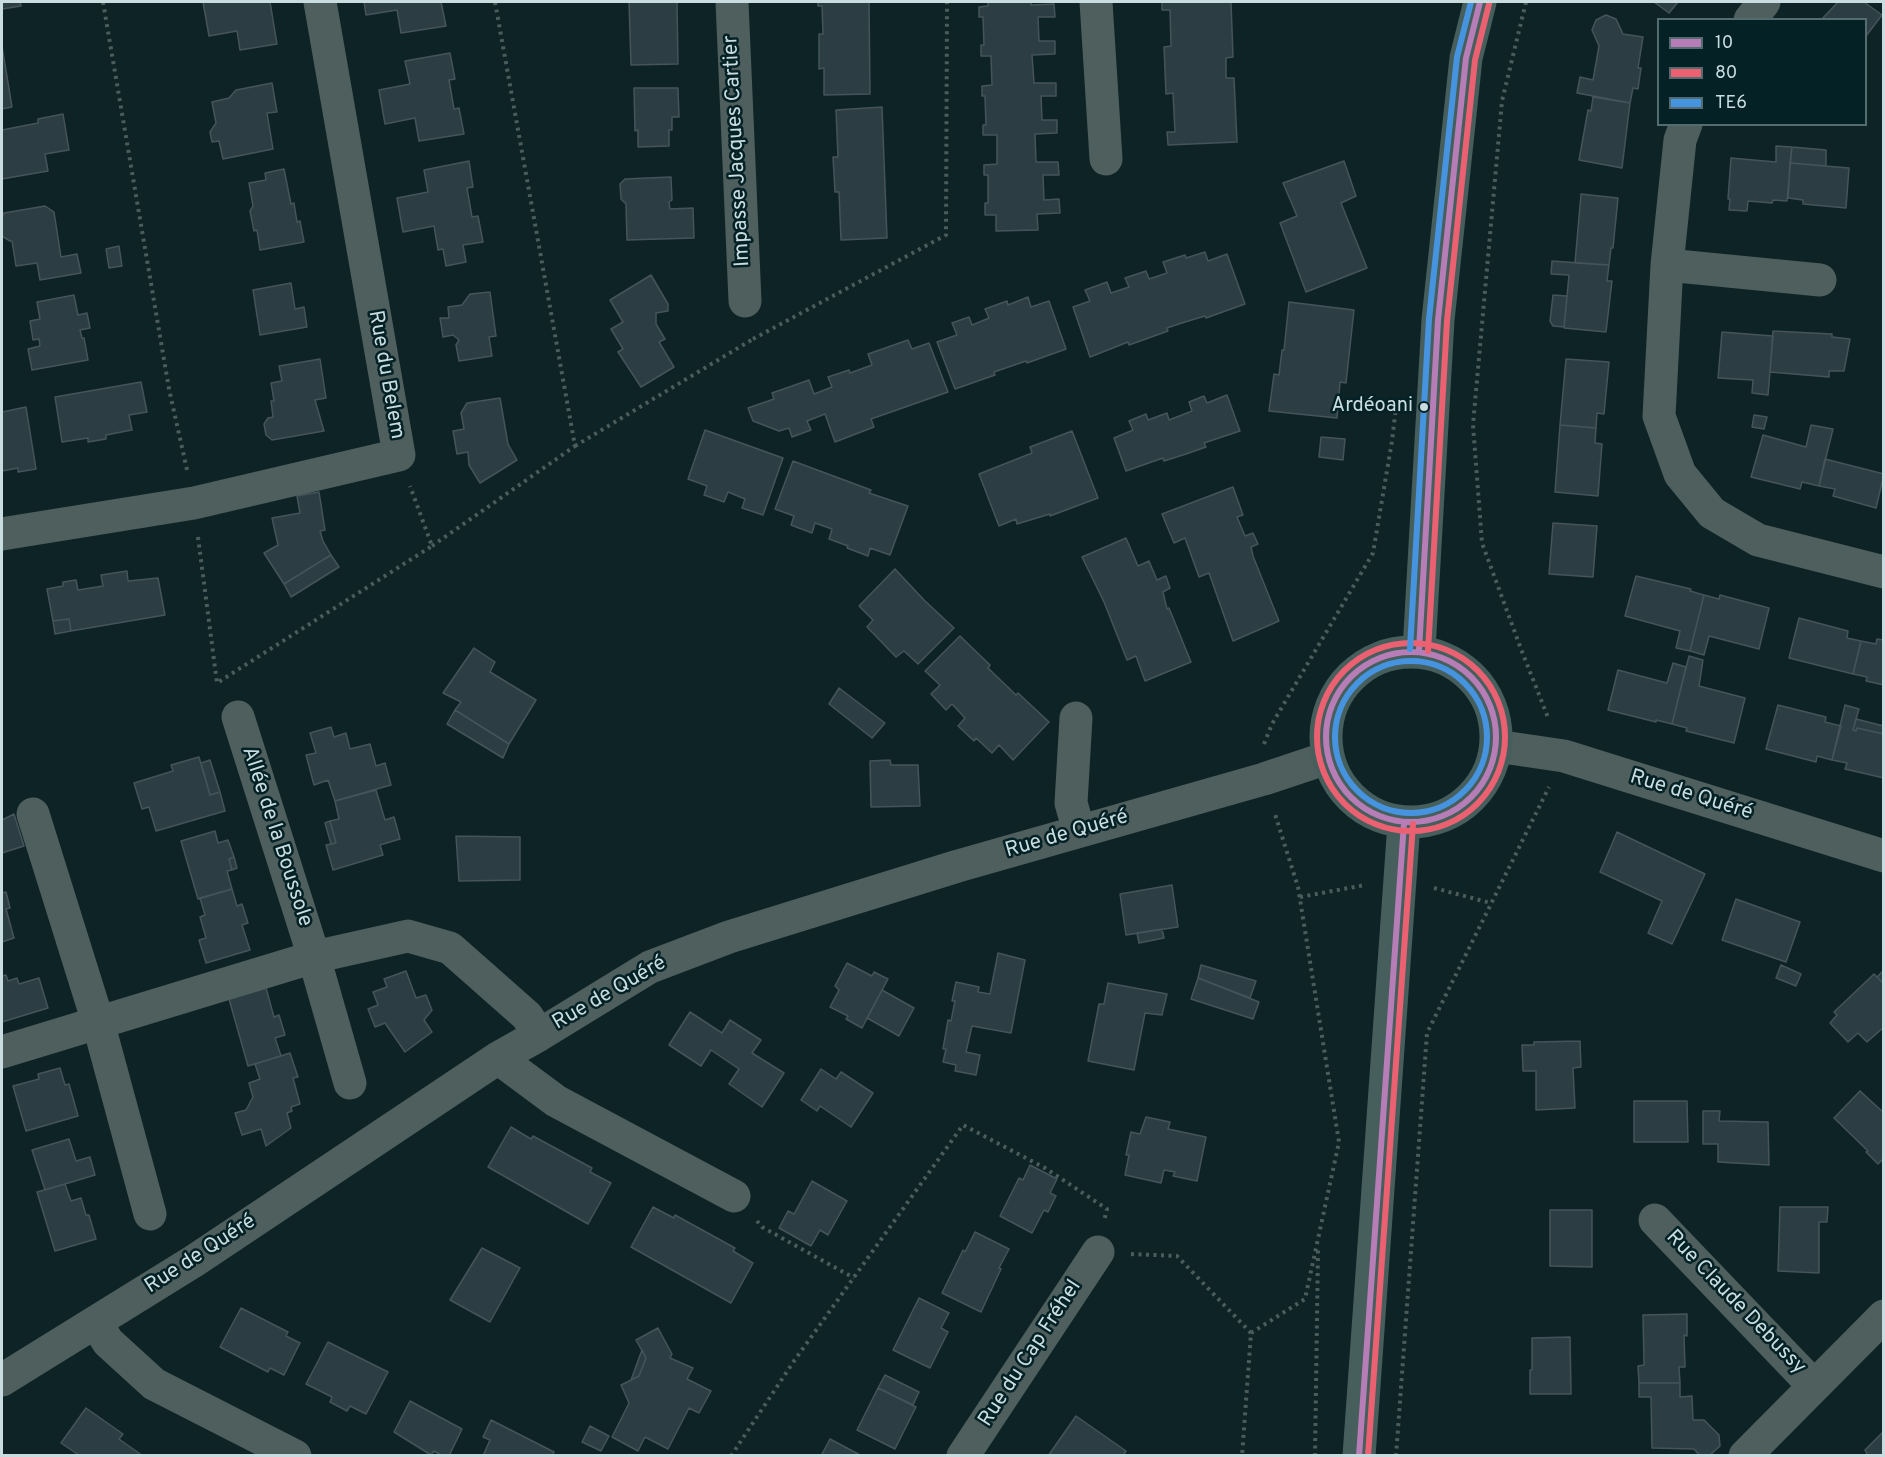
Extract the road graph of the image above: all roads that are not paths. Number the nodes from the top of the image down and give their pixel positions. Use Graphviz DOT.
graph roads {
  1 [pos="320,2"];
  2 [pos="732,2"];
  3 [pos="1096,2"];
  4 [pos="1480,2"];
  5 [pos="1764,2"];
  6 [pos="1752,18"];
  7 [pos="1685,126"];
  8 [pos="1106,159"];
  9 [pos="1667,266"];
  10 [pos="1820,280"];
  11 [pos="745,301"];
  12 [pos="2,534"];
  13 [pos="1884,572"];
  14 [pos="1419,650"];
  15 [pos="238,717"];
  16 [pos="1076,718"];
  17 [pos="1496,746"];
  18 [pos="1327,758"];
  19 [pos="33,814"];
  20 [pos="1404,823"];
  21 [pos="1079,831"];
  22 [pos="1884,856"];
  23 [pos="314,957"];
  24 [pos="98,1022"];
  25 [pos="539,1035"];
  26 [pos="2,1052"];
  27 [pos="498,1058"];
  28 [pos="350,1083"];
  29 [pos="734,1196"];
  30 [pos="150,1214"];
  31 [pos="1655,1220"];
  32 [pos="1098,1252"];
  33 [pos="1884,1316"];
  34 [pos="96,1323"];
  35 [pos="2,1380"];
  36 [pos="1814,1386"];
  37 [pos="295,1455"];
  38 [pos="963,1455"];
  39 [pos="1359,1455"];
  40 [pos="1745,1455"];
  1 -- 12 [label="street, Rue du Belem"];
  2 -- 11 [label="street, Impasse Jacques Cartier"];
  3 -- 8 [label="street"];
  4 -- 14 [label="main road"];
  5 -- 6 [label="street"];
  7 -- 9 [label="street"];
  9 -- 10 [label="street"];
  9 -- 13 [label="street"];
  14 -- 17 [label="main road"];
  14 -- 18 [label="main road"];
  15 -- 23 [label="street, Allée de la Boussole"];
  16 -- 21 [label="street"];
  17 -- 20 [label="main road"];
  17 -- 22 [label="street, Rue de Quéré"];
  18 -- 20 [label="main road"];
  18 -- 21 [label="street, Rue de Quéré"];
  19 -- 24 [label="street"];
  20 -- 39 [label="main road"];
  21 -- 25 [label="street, Rue de Quéré"];
  23 -- 24 [label="street, Allée de la Boussole"];
  23 -- 25 [label="street, Allée de la Boussole"];
  23 -- 28 [label="street, Allée de la Boussole"];
  24 -- 26 [label="street, Allée de la Boussole"];
  24 -- 30 [label="street"];
  25 -- 27 [label="street, Rue de Quéré"];
  27 -- 29 [label="street"];
  27 -- 34 [label="street, Rue de Quéré"];
  31 -- 36 [label="street, Rue Claude Debussy"];
  32 -- 38 [label="street, Rue du Cap Fréhel"];
  33 -- 36 [label="street, Rue Claude Debussy"];
  34 -- 35 [label="street, Rue de Quéré"];
  34 -- 37 [label="street"];
  36 -- 40 [label="street, Rue Claude Debussy"];
}
